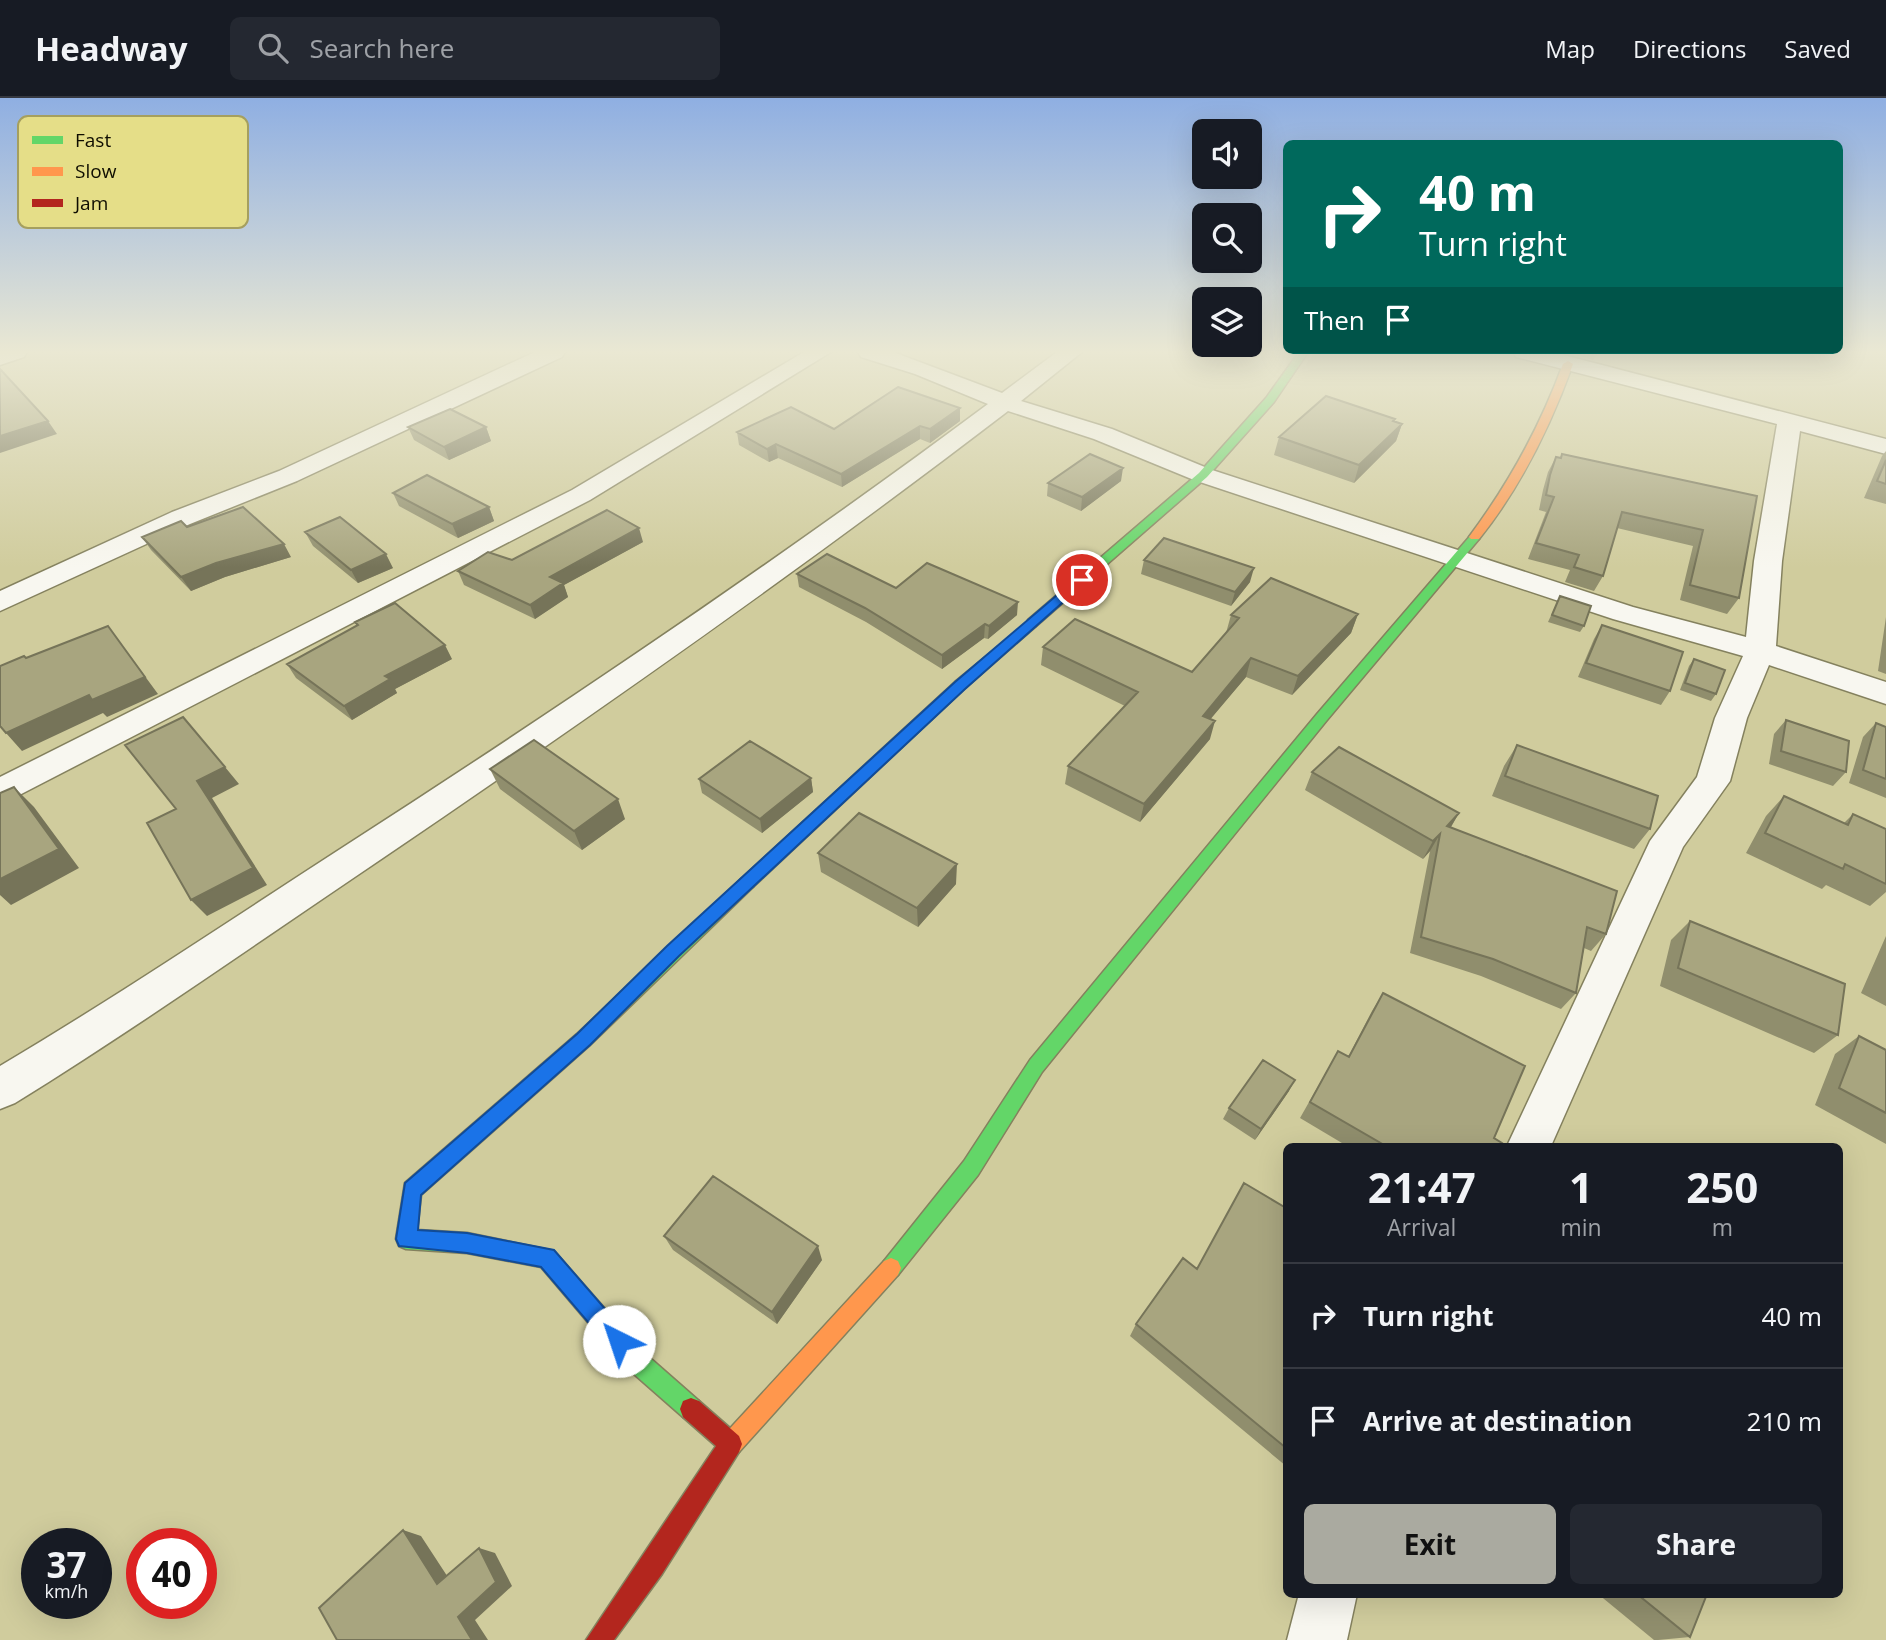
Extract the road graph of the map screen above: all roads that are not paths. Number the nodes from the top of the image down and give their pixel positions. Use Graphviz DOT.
graph roads {
  1 [pos="400,424"];
  2 [pos="700,424"];
  3 [pos="979,424"];
  4 [pos="1069,424"];
  5 [pos="1249,424"];
  6 [pos="1542,424"];
  7 [pos="1789,424"];
  8 [pos="1803,424"];
  9 [pos="1886,447"];
  10 [pos="1203,475"];
  11 [pos="1457,560"];
  12 [pos="0,602"];
  13 [pos="1760,651"];
  14 [pos="1886,693"];
  15 [pos="0,792"];
  16 [pos="0,1089"];
  17 [pos="1529,1143"];
  18 [pos="731,1444"];
  19 [pos="1327,1598"];
  20 [pos="599,1640"];
  21 [pos="1317,1640"];
  1 -- 12 [label="street"];
  2 -- 15 [label="street"];
  3 -- 16 [label="street"];
  4 -- 10 [label="street"];
  5 -- 10 [label="street"];
  6 -- 11 [label="street"];
  7 -- 13 [label="street"];
  8 -- 9 [label="street"];
  10 -- 11 [label="street"];
  10 -- 18 [label="street"];
  11 -- 13 [label="street"];
  11 -- 18 [label="street"];
  13 -- 14 [label="street"];
  13 -- 17 [label="street"];
  18 -- 20 [label="street"];
  19 -- 21 [label="street"];
}
